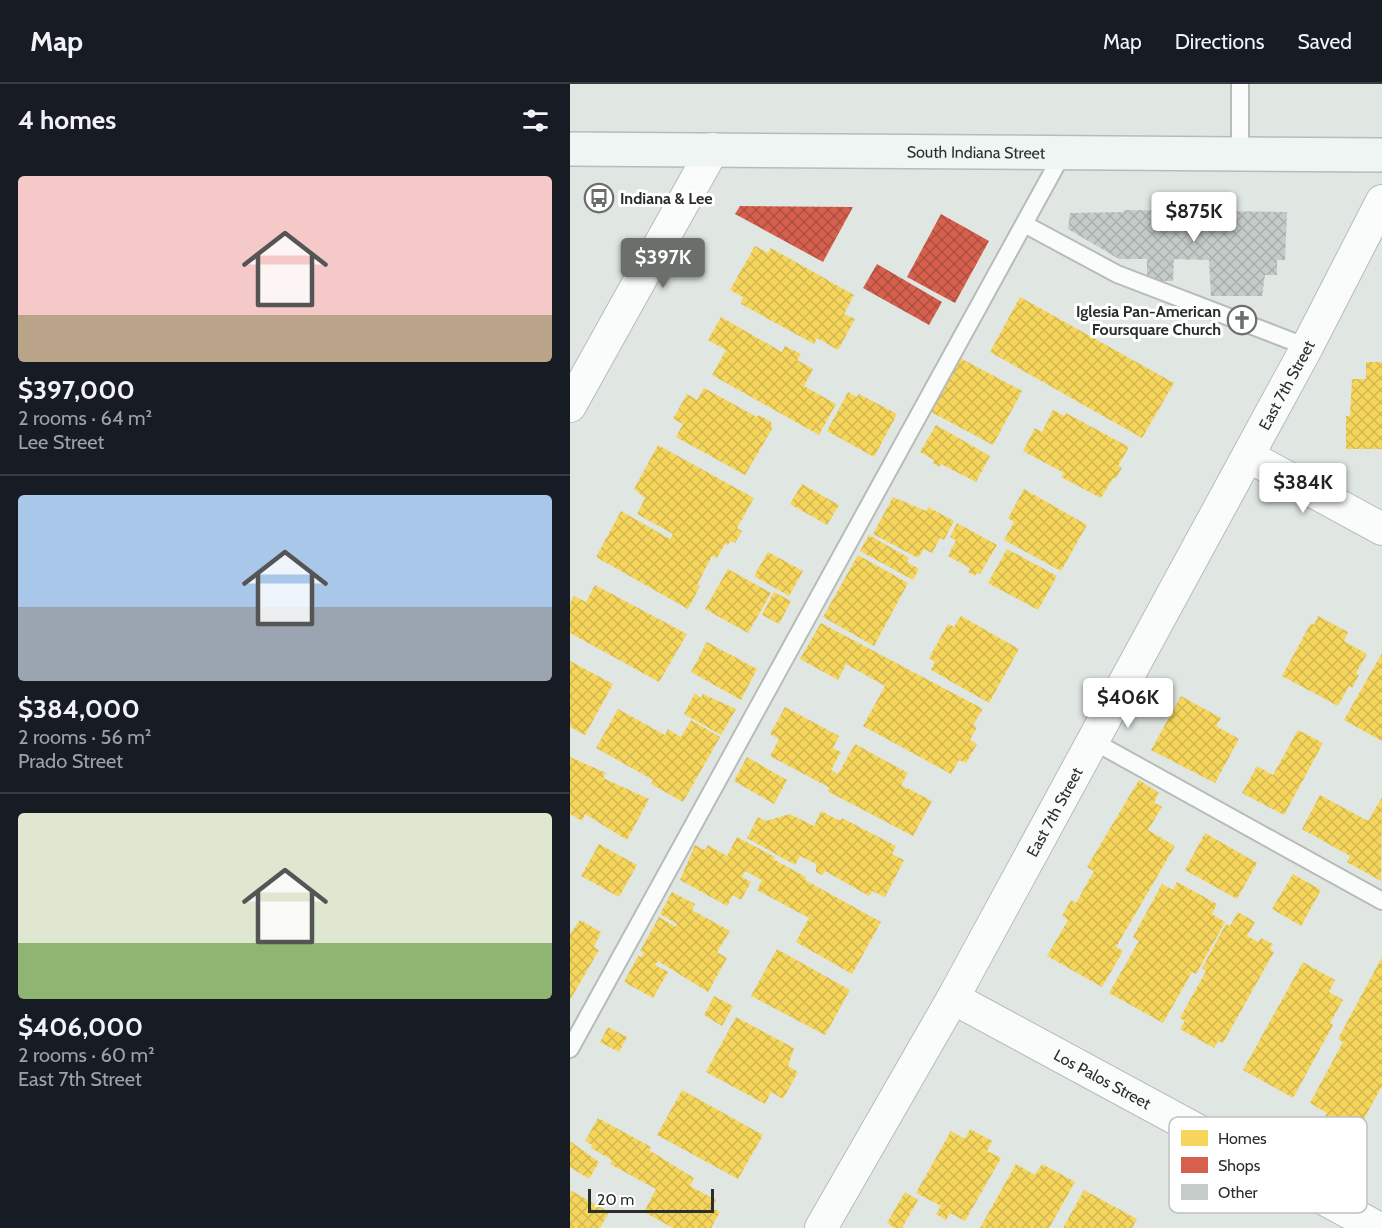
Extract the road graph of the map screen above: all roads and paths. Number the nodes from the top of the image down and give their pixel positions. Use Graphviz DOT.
graph roads {
  1 [pos="1240,84"];
  2 [pos="570,149"];
  3 [pos="713,149"];
  4 [pos="1063,153"];
  5 [pos="1240,154"];
  6 [pos="1382,154"];
  7 [pos="1382,201"];
  8 [pos="1026,225"];
  9 [pos="1307,347"];
  10 [pos="570,406"];
  11 [pos="1248,456"];
  12 [pos="1382,529"];
  13 [pos="1093,741"];
  14 [pos="1382,901"];
  15 [pos="953,998"];
  16 [pos="570,1049"];
  17 [pos="1173,1117"];
  18 [pos="1350,1213"];
  19 [pos="821,1228"];
  20 [pos="1378,1228"];
  1 -- 5 [label="lane"];
  2 -- 3 [label="main road, South Indiana Street"];
  3 -- 4 [label="main road, South Indiana Street"];
  3 -- 10 [label="street"];
  4 -- 5 [label="main road, South Indiana Street"];
  4 -- 8 [label="lane"];
  5 -- 6 [label="main road, South Indiana Street"];
  7 -- 9 [label="street, East 7th Street"];
  8 -- 9 [label="lane"];
  8 -- 16 [label="lane"];
  9 -- 11 [label="street, East 7th Street"];
  11 -- 12 [label="street"];
  11 -- 13 [label="street, East 7th Street"];
  13 -- 14 [label="lane"];
  13 -- 15 [label="street, East 7th Street"];
  15 -- 17 [label="street, Los Palos Street"];
  15 -- 19 [label="street, East 7th Street"];
  18 -- 20 [label="street, Los Palos Street"];
}
